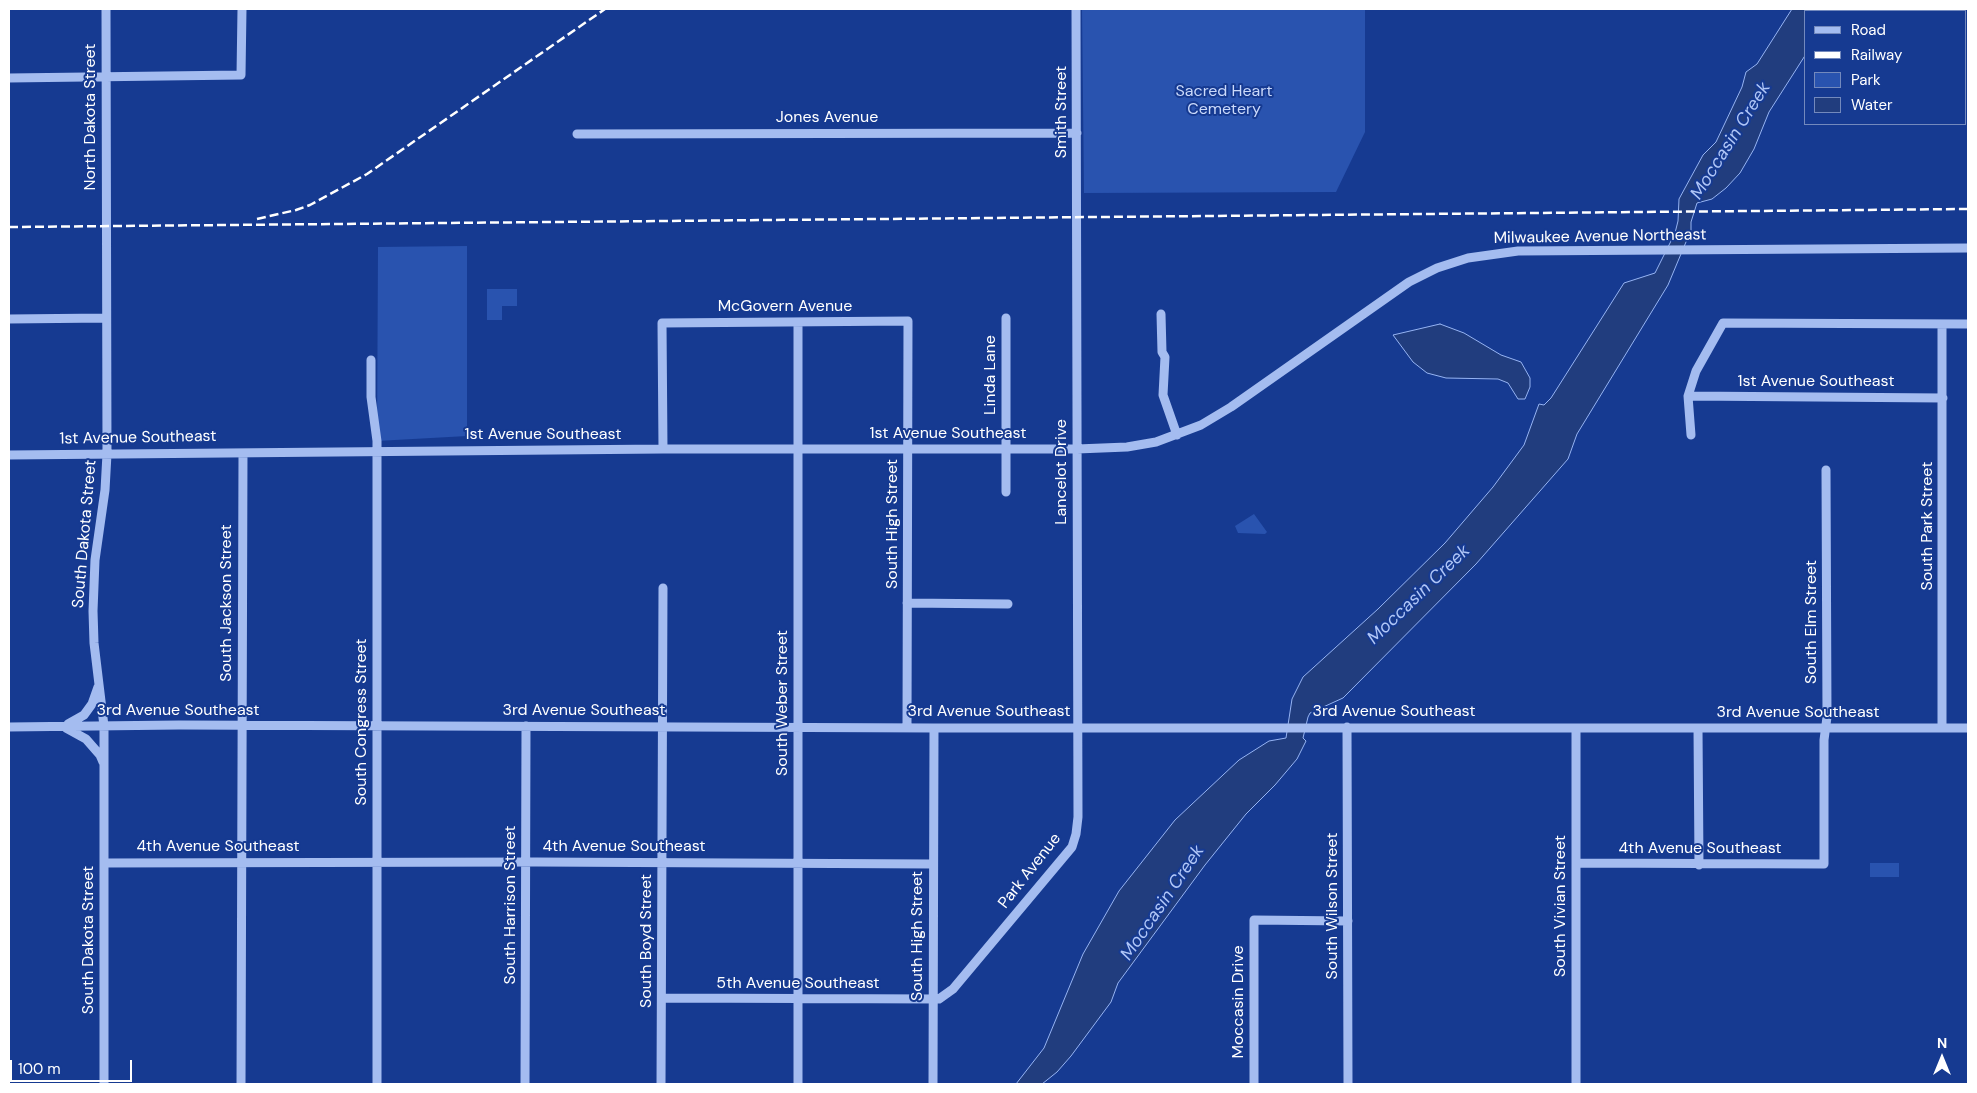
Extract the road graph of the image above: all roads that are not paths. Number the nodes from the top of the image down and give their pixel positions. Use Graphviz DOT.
graph roads {
  1 [pos="106,9"];
  2 [pos="242,9"];
  3 [pos="1076,9"];
  4 [pos="107,76"];
  5 [pos="9,78"];
  6 [pos="1077,133"];
  7 [pos="577,134"];
  8 [pos="1077,216"];
  9 [pos="106,226"];
  10 [pos="1968,248"];
  11 [pos="1161,314"];
  12 [pos="106,318"];
  13 [pos="1006,318"];
  14 [pos="9,319"];
  15 [pos="908,321"];
  16 [pos="798,322"];
  17 [pos="1942,324"];
  18 [pos="1968,324"];
  19 [pos="371,360"];
  20 [pos="1688,396"];
  21 [pos="1943,398"];
  22 [pos="1177,435"];
  23 [pos="1691,435"];
  24 [pos="663,449"];
  25 [pos="798,449"];
  26 [pos="908,449"];
  27 [pos="1077,449"];
  28 [pos="1006,450"];
  29 [pos="376,451"];
  30 [pos="243,453"];
  31 [pos="107,454"];
  32 [pos="9,455"];
  33 [pos="1826,470"];
  34 [pos="1006,492"];
  35 [pos="663,588"];
  36 [pos="907,604"];
  37 [pos="1008,604"];
  38 [pos="99,679"];
  39 [pos="241,725"];
  40 [pos="377,725"];
  41 [pos="61,726"];
  42 [pos="104,726"];
  43 [pos="526,726"];
  44 [pos="662,726"];
  45 [pos="9,727"];
  46 [pos="797,727"];
  47 [pos="1348,727"];
  48 [pos="1942,727"];
  49 [pos="907,728"];
  50 [pos="934,728"];
  51 [pos="1078,728"];
  52 [pos="1576,728"];
  53 [pos="1698,728"];
  54 [pos="1825,728"];
  55 [pos="1968,728"];
  56 [pos="104,763"];
  57 [pos="242,862"];
  58 [pos="377,862"];
  59 [pos="526,862"];
  60 [pos="662,862"];
  61 [pos="104,863"];
  62 [pos="798,863"];
  63 [pos="1576,863"];
  64 [pos="934,864"];
  65 [pos="1699,864"];
  66 [pos="1824,864"];
  67 [pos="1348,921"];
  68 [pos="662,998"];
  69 [pos="797,999"];
  70 [pos="933,1000"];
  71 [pos="104,1084"];
  72 [pos="241,1084"];
  73 [pos="377,1084"];
  74 [pos="525,1084"];
  75 [pos="661,1084"];
  76 [pos="798,1084"];
  77 [pos="933,1084"];
  78 [pos="1254,1084"];
  79 [pos="1348,1084"];
  80 [pos="1576,1084"];
  1 -- 4 [label="street, North Dakota Street"];
  2 -- 4 [label="street"];
  3 -- 6 [label="street, Smith Street"];
  4 -- 5 [label="street"];
  4 -- 9 [label="street, North Dakota Street"];
  6 -- 7 [label="street, Jones Avenue"];
  6 -- 8 [label="street, Smith Street"];
  8 -- 27 [label="street, Lancelot Drive"];
  9 -- 12 [label="street, South Dakota Street"];
  10 -- 22 [label="street, Milwaukee Avenue Northeast"];
  11 -- 22 [label="street"];
  12 -- 14 [label="street"];
  12 -- 31 [label="street, South Dakota Street"];
  13 -- 28 [label="street, Linda Lane"];
  15 -- 16 [label="street, McGovern Avenue"];
  15 -- 26 [label="street, South High Street"];
  16 -- 24 [label="street, McGovern Avenue"];
  16 -- 25 [label="street, South Weber Street"];
  17 -- 18 [label="street"];
  17 -- 20 [label="street"];
  17 -- 21 [label="street, South Park Street"];
  19 -- 29 [label="street, South Congress Street"];
  20 -- 21 [label="street, 1st Avenue Southeast"];
  20 -- 23 [label="street"];
  21 -- 48 [label="street, South Park Street"];
  22 -- 27 [label="street, Milwaukee Avenue Northeast"];
  24 -- 25 [label="street, 1st Avenue Southeast"];
  24 -- 29 [label="street, 1st Avenue Southeast"];
  25 -- 26 [label="street, 1st Avenue Southeast"];
  25 -- 46 [label="street, South Weber Street"];
  26 -- 28 [label="street, 1st Avenue Southeast"];
  26 -- 36 [label="street, South High Street"];
  27 -- 28 [label="street, 1st Avenue Southeast"];
  27 -- 51 [label="street, Lancelot Drive"];
  28 -- 34 [label="street, Linda Lane"];
  29 -- 30 [label="street, 1st Avenue Southeast"];
  29 -- 40 [label="street, South Congress Street"];
  30 -- 31 [label="street, 1st Avenue Southeast"];
  30 -- 39 [label="street, South Jackson Street"];
  31 -- 32 [label="street, 1st Avenue Southeast"];
  31 -- 38 [label="street, South Dakota Street"];
  33 -- 54 [label="street, South Elm Street"];
  35 -- 44 [label="street, South Boyd Street"];
  36 -- 37 [label="street"];
  36 -- 49 [label="street, South High Street"];
  38 -- 41 [label="street"];
  38 -- 42 [label="street, South Dakota Street"];
  39 -- 40 [label="street, 3rd Avenue Southeast"];
  39 -- 42 [label="street, 3rd Avenue Southeast"];
  39 -- 57 [label="street, South Jackson Street"];
  40 -- 43 [label="street, 3rd Avenue Southeast"];
  40 -- 58 [label="street, South Congress Street"];
  41 -- 42 [label="street, 3rd Avenue Southeast"];
  41 -- 45 [label="street, 3rd Avenue Southeast"];
  41 -- 56 [label="street"];
  42 -- 56 [label="street, South Dakota Street"];
  43 -- 44 [label="street, 3rd Avenue Southeast"];
  43 -- 59 [label="street, South Harrison Street"];
  44 -- 46 [label="street, 3rd Avenue Southeast"];
  44 -- 60 [label="street, South Boyd Street"];
  46 -- 49 [label="street, 3rd Avenue Southeast"];
  46 -- 62 [label="street, South Weber Street"];
  47 -- 51 [label="street, 3rd Avenue Southeast"];
  47 -- 52 [label="street, 3rd Avenue Southeast"];
  47 -- 67 [label="street, South Wilson Street"];
  48 -- 54 [label="street, 3rd Avenue Southeast"];
  48 -- 55 [label="street, 3rd Avenue Southeast"];
  49 -- 50 [label="street, 3rd Avenue Southeast"];
  50 -- 51 [label="street, 3rd Avenue Southeast"];
  50 -- 64 [label="street, South High Street"];
  51 -- 70 [label="street, Park Avenue"];
  52 -- 53 [label="street, 3rd Avenue Southeast"];
  52 -- 63 [label="street, South Vivian Street"];
  53 -- 54 [label="street, 3rd Avenue Southeast"];
  53 -- 65 [label="street"];
  54 -- 66 [label="street, South Elm Street"];
  56 -- 61 [label="street, South Dakota Street"];
  57 -- 58 [label="street, 4th Avenue Southeast"];
  57 -- 61 [label="street, 4th Avenue Southeast"];
  57 -- 72 [label="street, South Jackson Street"];
  58 -- 59 [label="street, 4th Avenue Southeast"];
  58 -- 73 [label="street, South Congress Street"];
  59 -- 60 [label="street, 4th Avenue Southeast"];
  59 -- 74 [label="street, South Harrison Street"];
  60 -- 62 [label="street, 4th Avenue Southeast"];
  60 -- 68 [label="street, South Boyd Street"];
  61 -- 71 [label="street, South Dakota Street"];
  62 -- 64 [label="street, 4th Avenue Southeast"];
  62 -- 69 [label="street, South Weber Street"];
  63 -- 65 [label="street, 4th Avenue Southeast"];
  63 -- 80 [label="street, South Vivian Street"];
  64 -- 70 [label="street, South High Street"];
  65 -- 66 [label="street, 4th Avenue Southeast"];
  67 -- 78 [label="street, Moccasin Drive"];
  67 -- 79 [label="street, South Wilson Street"];
  68 -- 69 [label="street, 5th Avenue Southeast"];
  68 -- 75 [label="street, South Boyd Street"];
  69 -- 70 [label="street, 5th Avenue Southeast"];
  69 -- 76 [label="street, South Weber Street"];
  70 -- 77 [label="street, South High Street"];
}
